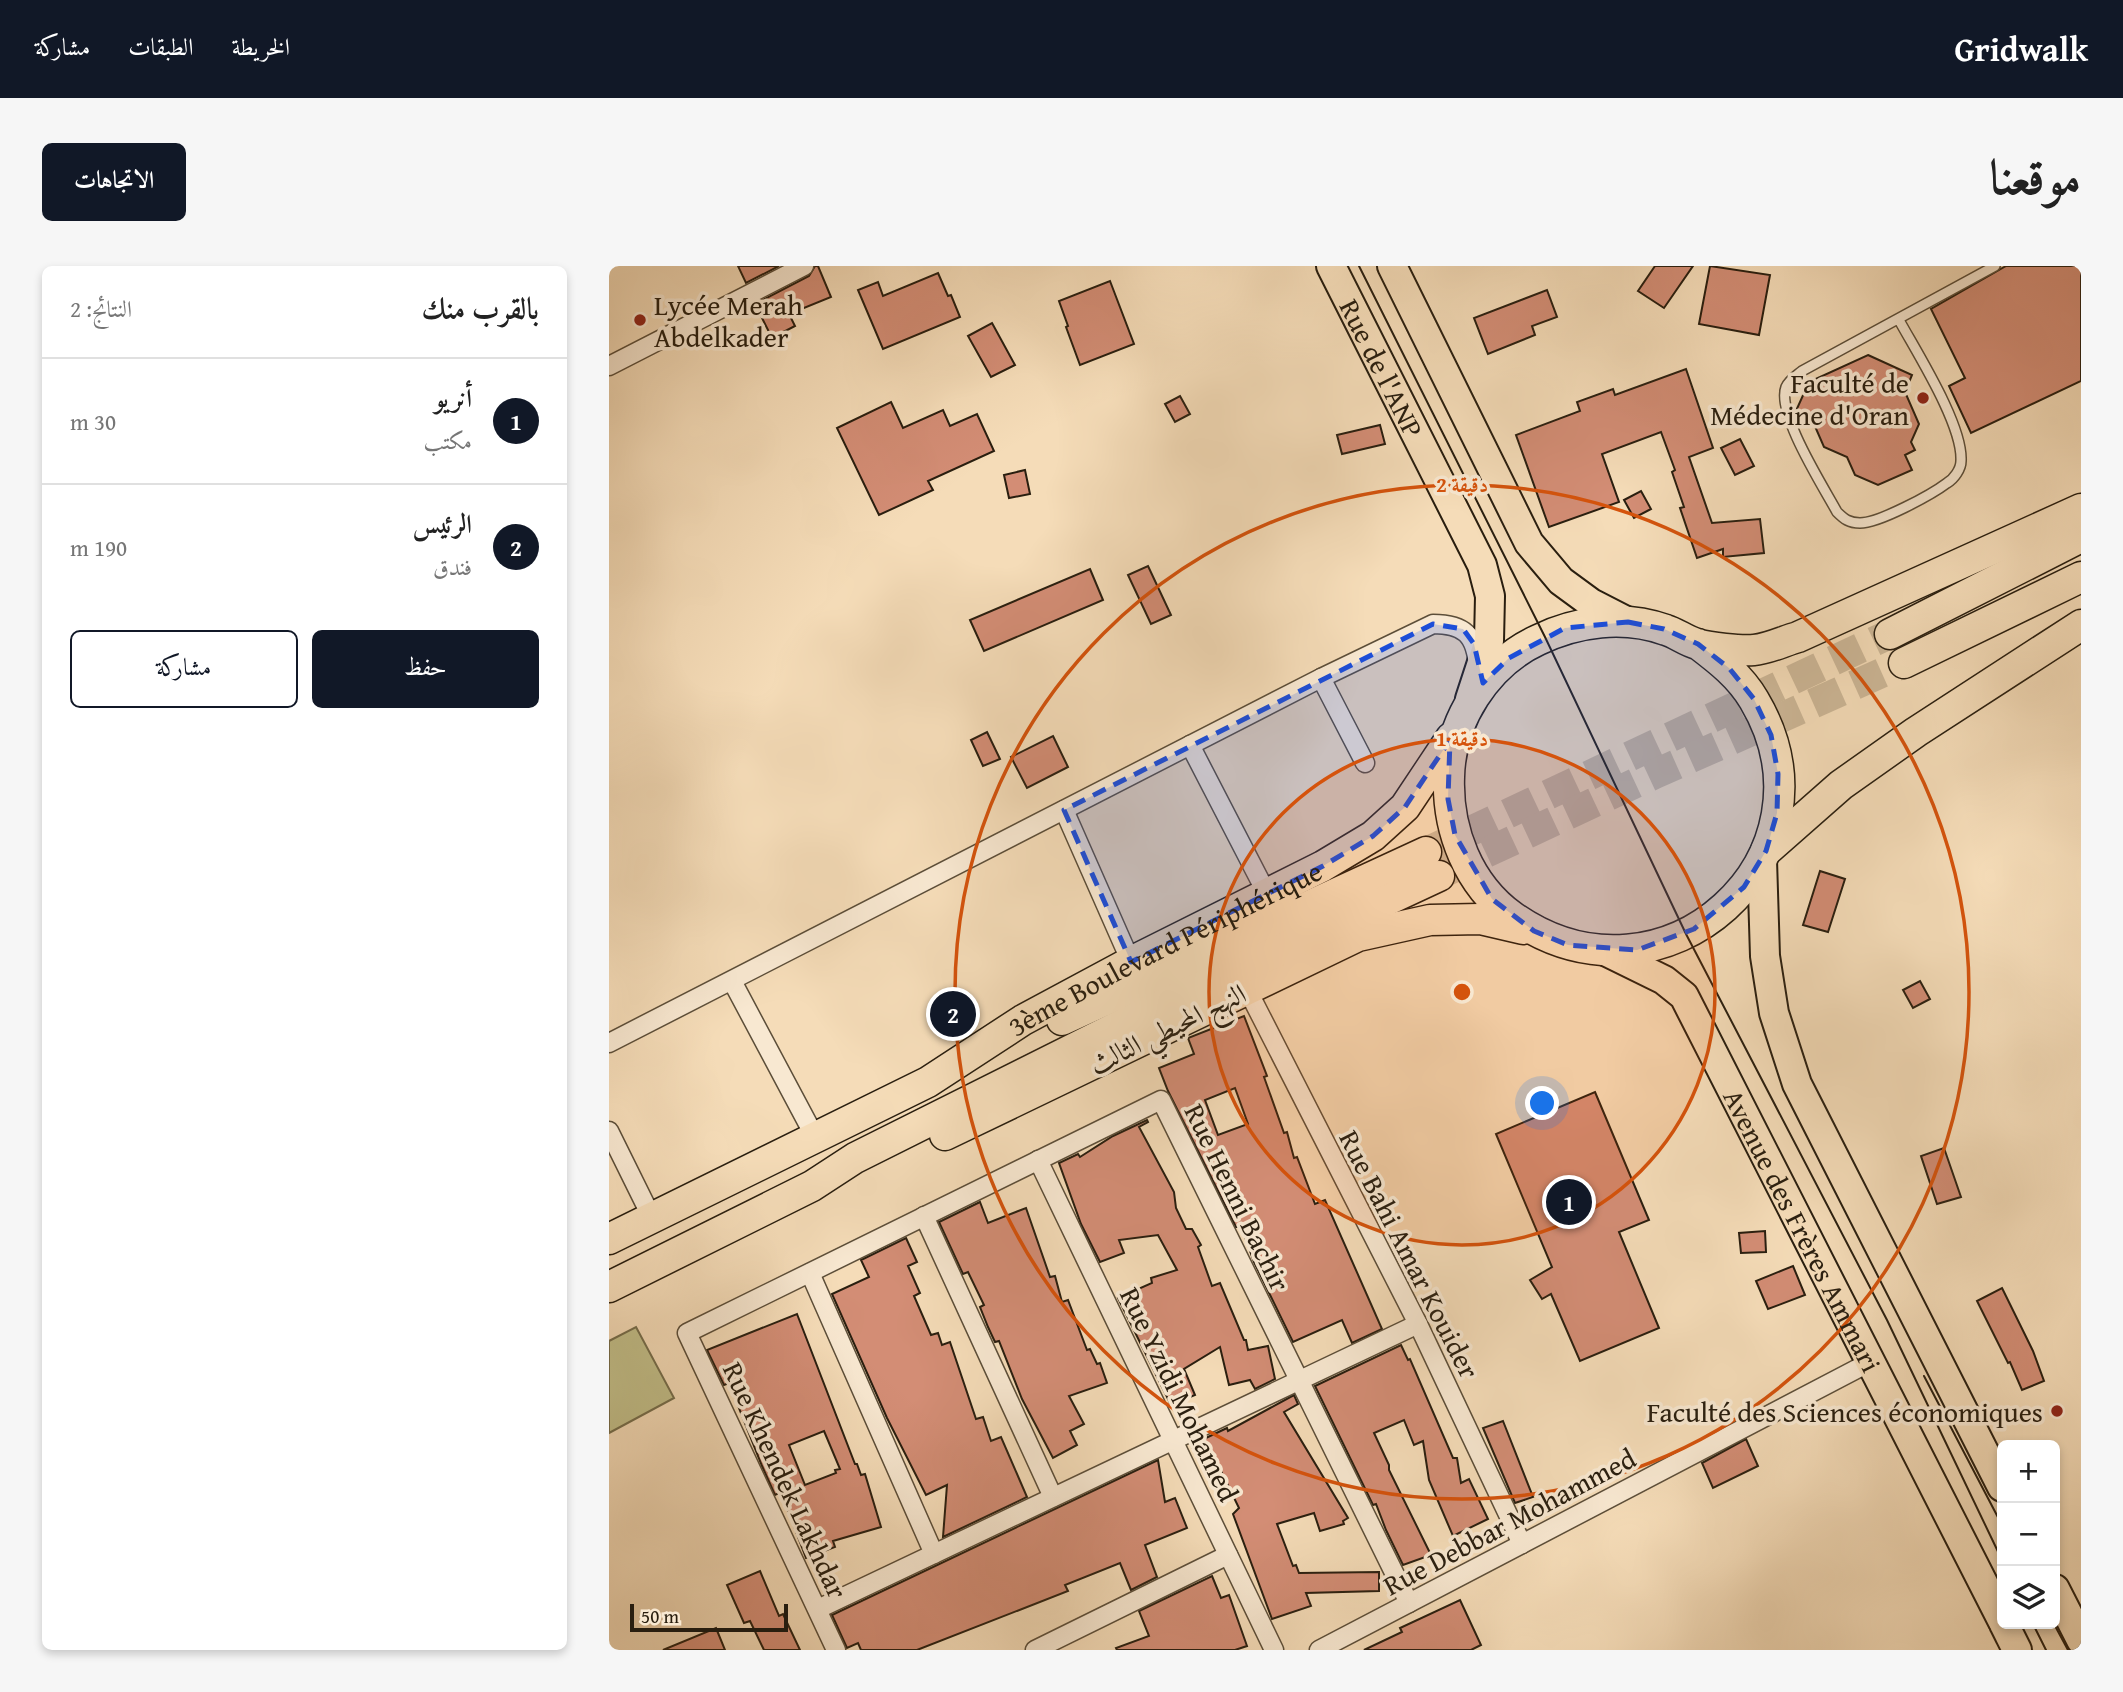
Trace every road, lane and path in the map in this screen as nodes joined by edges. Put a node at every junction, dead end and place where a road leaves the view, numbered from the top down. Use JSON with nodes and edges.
{"nodes":[{"id":1,"x":804,"y":266,"type":"edge"},
{"id":2,"x":1331,"y":266,"type":"edge"},
{"id":3,"x":1392,"y":266,"type":"edge"},
{"id":4,"x":1995,"y":266,"type":"edge"},
{"id":5,"x":1899,"y":320,"type":"junction"},
{"id":6,"x":609,"y":366,"type":"edge"},
{"id":7,"x":2081,"y":509,"type":"edge"},
{"id":8,"x":2081,"y":537,"type":"edge"},
{"id":9,"x":2081,"y":577,"type":"edge"},
{"id":10,"x":1628,"y":622,"type":"junction"},
{"id":11,"x":2081,"y":625,"type":"edge"},
{"id":12,"x":1890,"y":634,"type":"tunnel mouth"},
{"id":13,"x":1698,"y":644,"type":"junction"},
{"id":14,"x":1904,"y":663,"type":"tunnel mouth"},
{"id":15,"x":1479,"y":674,"type":"junction"},
{"id":16,"x":1321,"y":678,"type":"junction"},
{"id":17,"x":1463,"y":716,"type":"junction"},
{"id":18,"x":1190,"y":745,"type":"junction"},
{"id":19,"x":1365,"y":764,"type":"dead end"},
{"id":20,"x":1064,"y":810,"type":"junction"},
{"id":21,"x":1764,"y":856,"type":"junction"},
{"id":22,"x":1432,"y":864,"type":"joint"},
{"id":23,"x":1267,"y":894,"type":"junction"},
{"id":24,"x":1534,"y":931,"type":"junction"},
{"id":25,"x":1605,"y":951,"type":"junction"},
{"id":26,"x":1131,"y":962,"type":"junction"},
{"id":27,"x":731,"y":981,"type":"junction"},
{"id":28,"x":1247,"y":989,"type":"junction"},
{"id":29,"x":609,"y":1043,"type":"edge"},
{"id":30,"x":928,"y":1082,"type":"junction"},
{"id":31,"x":609,"y":1131,"type":"edge"},
{"id":32,"x":815,"y":1137,"type":"junction"},
{"id":33,"x":1038,"y":1160,"type":"junction"},
{"id":34,"x":812,"y":1186,"type":"junction"},
{"id":35,"x":924,"y":1216,"type":"junction"},
{"id":36,"x":652,"y":1218,"type":"junction"},
{"id":37,"x":609,"y":1239,"type":"edge"},
{"id":38,"x":810,"y":1272,"type":"junction"},
{"id":39,"x":609,"y":1287,"type":"edge"},
{"id":40,"x":1417,"y":1324,"type":"junction"},
{"id":41,"x":687,"y":1333,"type":"joint"},
{"id":42,"x":1872,"y":1361,"type":"junction"},
{"id":43,"x":1299,"y":1380,"type":"junction"},
{"id":44,"x":1173,"y":1440,"type":"junction"},
{"id":45,"x":1997,"y":1477,"type":"edge"},
{"id":46,"x":1053,"y":1497,"type":"junction"},
{"id":47,"x":1522,"y":1544,"type":"junction"},
{"id":48,"x":934,"y":1554,"type":"junction"},
{"id":49,"x":1228,"y":1555,"type":"junction"},
{"id":50,"x":2060,"y":1599,"type":"edge"},
{"id":51,"x":1409,"y":1603,"type":"junction"},
{"id":52,"x":818,"y":1609,"type":"junction"},
{"id":53,"x":1997,"y":1610,"type":"edge"},
{"id":54,"x":2006,"y":1629,"type":"edge"},
{"id":55,"x":2081,"y":1640,"type":"edge"},
{"id":56,"x":836,"y":1650,"type":"edge"},
{"id":57,"x":1035,"y":1650,"type":"edge"},
{"id":58,"x":1274,"y":1650,"type":"edge"},
{"id":59,"x":1319,"y":1650,"type":"edge"},
{"id":60,"x":2017,"y":1650,"type":"edge"}],
"edges":[{"from":1,"to":6,"type":"street"},
{"from":2,"to":15,"type":"main road","name":"Rue de l'ANP"},
{"from":3,"to":10,"type":"main road","name":"Rue de l'ANP"},
{"from":4,"to":5,"type":"lane"},
{"from":5,"to":5,"type":"lane"},
{"from":7,"to":13,"type":"highway"},
{"from":8,"to":12,"type":"highway"},
{"from":9,"to":14,"type":"highway"},
{"from":10,"to":13,"type":"highway","name":"3ème Boulevard Périphérique"},
{"from":10,"to":17,"type":"highway","name":"3ème Boulevard Périphérique"},
{"from":11,"to":21,"type":"highway"},
{"from":13,"to":21,"type":"highway"},
{"from":15,"to":16,"type":"street"},
{"from":15,"to":17,"type":"main road","name":"Rue de l'ANP"},
{"from":16,"to":18,"type":"street"},
{"from":16,"to":19,"type":"street"},
{"from":17,"to":23,"type":"highway","name":"3ème Boulevard Périphérique"},
{"from":17,"to":24,"type":"highway"},
{"from":18,"to":20,"type":"street"},
{"from":18,"to":23,"type":"street"},
{"from":20,"to":26,"type":"street"},
{"from":20,"to":27,"type":"street"},
{"from":21,"to":25,"type":"highway"},
{"from":21,"to":45,"type":"main road"},
{"from":22,"to":30,"type":"highway","name":"النهج المحيطي الثالث"},
{"from":22,"to":34,"type":"highway","name":"3ème Boulevard Périphérique"},
{"from":23,"to":26,"type":"highway","name":"3ème Boulevard Périphérique"},
{"from":24,"to":25,"type":"highway"},
{"from":24,"to":28,"type":"highway","name":"النهج المحيطي الثالث"},
{"from":25,"to":42,"type":"main road","name":"Avenue des Frères Ammari"},
{"from":26,"to":30,"type":"highway","name":"3ème Boulevard Périphérique"},
{"from":27,"to":29,"type":"street"},
{"from":27,"to":32,"type":"street"},
{"from":28,"to":34,"type":"highway","name":"النهج المحيطي الثالث"},
{"from":28,"to":40,"type":"street","name":"Rue Bahi Amar Kouider"},
{"from":30,"to":32,"type":"highway","name":"3ème Boulevard Périphérique"},
{"from":31,"to":36,"type":"street"},
{"from":32,"to":36,"type":"highway","name":"3ème Boulevard Périphérique"},
{"from":33,"to":35,"type":"street","name":"Rue Henni Bachir"},
{"from":33,"to":43,"type":"street","name":"Rue Henni Bachir"},
{"from":33,"to":44,"type":"street","name":"Rue Yzidi Mohamed"},
{"from":34,"to":39,"type":"highway","name":"3ème Boulevard Périphérique"},
{"from":35,"to":38,"type":"street","name":"Rue Henni Bachir"},
{"from":35,"to":46,"type":"street"},
{"from":36,"to":37,"type":"highway","name":"3ème Boulevard Périphérique"},
{"from":38,"to":41,"type":"street","name":"Rue Henni Bachir"},
{"from":38,"to":48,"type":"street"},
{"from":40,"to":43,"type":"street"},
{"from":40,"to":47,"type":"street","name":"Rue Bahi Amar Kouider"},
{"from":41,"to":52,"type":"street","name":"Rue Khendek Lakhdar"},
{"from":42,"to":47,"type":"street","name":"Rue Debbar Mohammed"},
{"from":42,"to":53,"type":"main road","name":"Avenue des Frères Ammari"},
{"from":43,"to":44,"type":"street"},
{"from":43,"to":51,"type":"street","name":"Rue Henni Bachir"},
{"from":44,"to":46,"type":"street"},
{"from":44,"to":49,"type":"street","name":"Rue Yzidi Mohamed"},
{"from":46,"to":48,"type":"street"},
{"from":47,"to":51,"type":"street","name":"Rue Debbar Mohammed"},
{"from":48,"to":52,"type":"street"},
{"from":49,"to":57,"type":"street"},
{"from":49,"to":58,"type":"street","name":"Rue Yzidi Mohamed"},
{"from":50,"to":55,"type":"main road"},
{"from":51,"to":59,"type":"street","name":"Rue Debbar Mohammed"},
{"from":52,"to":56,"type":"street","name":"Rue Khendek Lakhdar"},
{"from":54,"to":60,"type":"main road","name":"Avenue des Frères Ammari"}]}
